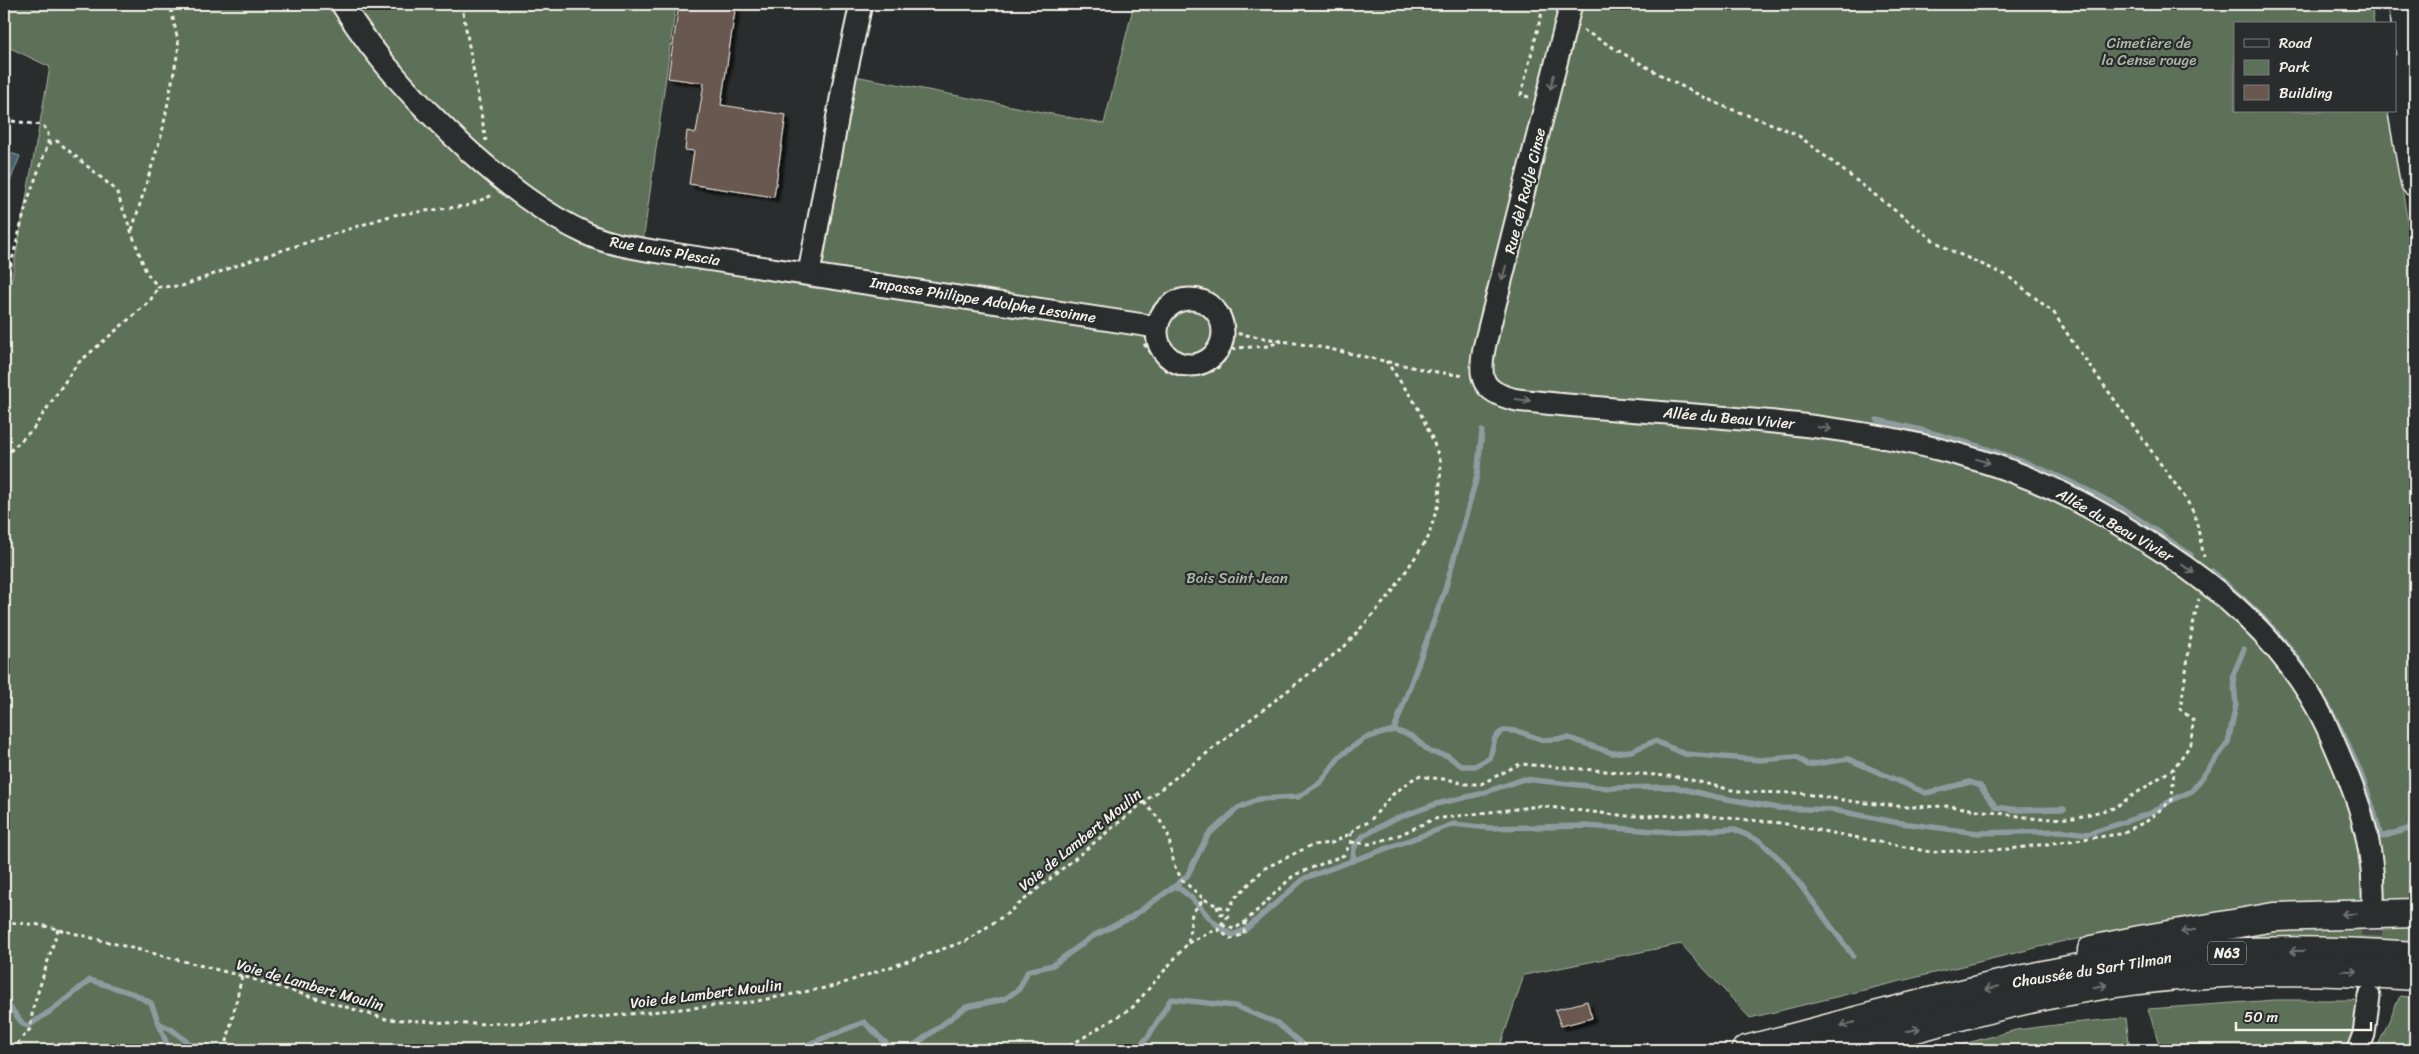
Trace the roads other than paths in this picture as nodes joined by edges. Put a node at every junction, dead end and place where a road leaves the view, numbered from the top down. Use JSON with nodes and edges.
{"nodes":[{"id":1,"x":342,"y":4,"type":"edge"},
{"id":2,"x":862,"y":4,"type":"edge"},
{"id":3,"x":1571,"y":4,"type":"edge"},
{"id":4,"x":2386,"y":4,"type":"edge"},
{"id":5,"x":2403,"y":4,"type":"edge"},
{"id":6,"x":2388,"y":22,"type":"edge"},
{"id":7,"x":2407,"y":65,"type":"edge"},
{"id":8,"x":2415,"y":91,"type":"edge"},
{"id":9,"x":2415,"y":182,"type":"edge"},
{"id":10,"x":809,"y":273,"type":"junction"},
{"id":11,"x":1157,"y":326,"type":"junction"},
{"id":12,"x":1482,"y":378,"type":"joint"},
{"id":13,"x":2373,"y":901,"type":"tunnel mouth"},
{"id":14,"x":2415,"y":913,"type":"edge"},
{"id":15,"x":2415,"y":956,"type":"edge"},
{"id":16,"x":2040,"y":976,"type":"junction"},
{"id":17,"x":2415,"y":976,"type":"edge"},
{"id":18,"x":2369,"y":996,"type":"dead end"},
{"id":19,"x":1746,"y":1050,"type":"edge"},
{"id":20,"x":1832,"y":1050,"type":"edge"},
{"id":21,"x":2358,"y":1050,"type":"edge"}],
"edges":[{"from":1,"to":10,"type":"street","name":"Rue Louis Plescia"},
{"from":2,"to":10,"type":"street"},
{"from":3,"to":12,"type":"street","name":"Rue dèl Rodje Cinse","one_way":true},
{"from":4,"to":6,"type":"main road"},
{"from":5,"to":7,"type":"main road"},
{"from":7,"to":8,"type":"main road"},
{"from":7,"to":9,"type":"main road"},
{"from":10,"to":11,"type":"street","name":"Impasse Philippe Adolphe Lesoinne"},
{"from":11,"to":11,"type":"street"},
{"from":12,"to":13,"type":"street","name":"Allée du Beau Vivier","one_way":true},
{"from":14,"to":16,"type":"main road","one_way":true},
{"from":15,"to":16,"type":"main road","name":"Chaussée du Sart Tilman","number":"N63","one_way":true},
{"from":16,"to":19,"type":"main road","name":"Chaussée du Sart Tilman","number":"N63","one_way":true},
{"from":20,"to":17,"type":"main road","name":"Chaussée du Sart Tilman","number":"N63","one_way":true},
{"from":18,"to":21,"type":"street"}]}
